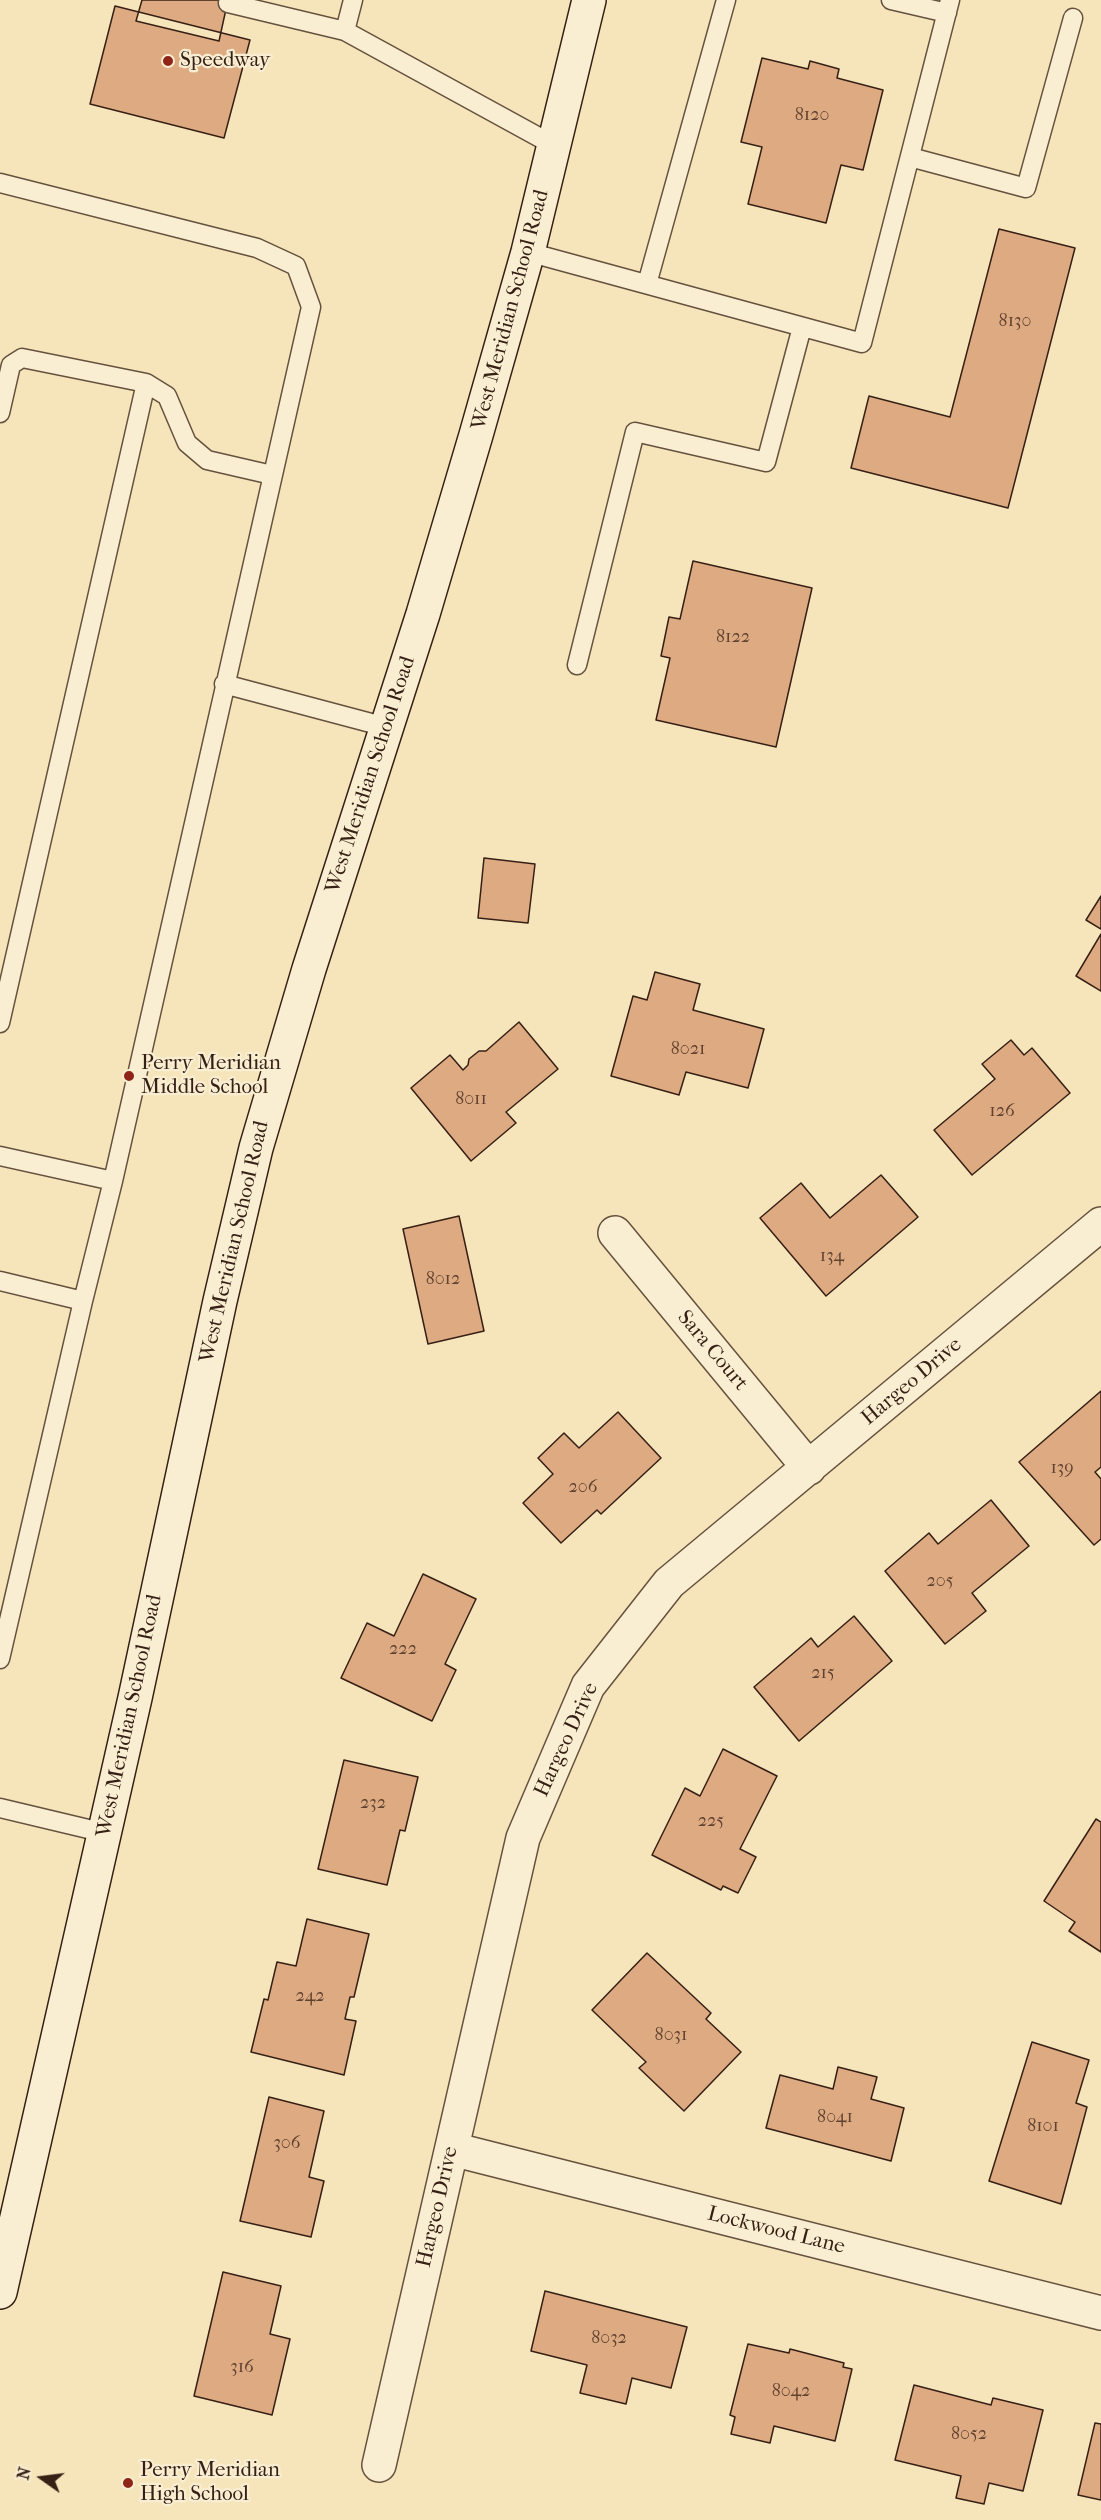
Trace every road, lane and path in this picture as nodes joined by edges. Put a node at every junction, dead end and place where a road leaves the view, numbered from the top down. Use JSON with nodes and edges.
{"nodes":[{"id":1,"x":353,"y":0,"type":"edge"},
{"id":2,"x":589,"y":0,"type":"edge"},
{"id":3,"x":726,"y":0,"type":"edge"},
{"id":4,"x":891,"y":0,"type":"edge"},
{"id":5,"x":228,"y":3,"type":"dead end"},
{"id":6,"x":247,"y":4,"type":"edge"},
{"id":7,"x":949,"y":7,"type":"edge"},
{"id":8,"x":1073,"y":18,"type":"dead end"},
{"id":9,"x":345,"y":31,"type":"junction"},
{"id":10,"x":555,"y":146,"type":"junction"},
{"id":11,"x":910,"y":157,"type":"junction"},
{"id":12,"x":0,"y":183,"type":"edge"},
{"id":13,"x":528,"y":252,"type":"junction"},
{"id":14,"x":647,"y":284,"type":"junction"},
{"id":15,"x":802,"y":327,"type":"junction"},
{"id":16,"x":146,"y":383,"type":"junction"},
{"id":17,"x":0,"y":413,"type":"edge"},
{"id":18,"x":272,"y":475,"type":"junction"},
{"id":19,"x":577,"y":664,"type":"dead end"},
{"id":20,"x":224,"y":684,"type":"junction"},
{"id":21,"x":386,"y":727,"type":"junction"},
{"id":22,"x":0,"y":1023,"type":"edge"},
{"id":23,"x":0,"y":1156,"type":"edge"},
{"id":24,"x":113,"y":1181,"type":"junction"},
{"id":25,"x":1101,"y":1224,"type":"edge"},
{"id":26,"x":615,"y":1233,"type":"dead end"},
{"id":27,"x":0,"y":1281,"type":"edge"},
{"id":28,"x":83,"y":1301,"type":"junction"},
{"id":29,"x":809,"y":1468,"type":"junction"},
{"id":30,"x":0,"y":1659,"type":"edge"},
{"id":31,"x":0,"y":1808,"type":"edge"},
{"id":32,"x":105,"y":1833,"type":"junction"},
{"id":33,"x":452,"y":2149,"type":"junction"},
{"id":34,"x":0,"y":2292,"type":"edge"},
{"id":35,"x":1101,"y":2313,"type":"edge"},
{"id":36,"x":379,"y":2465,"type":"dead end"}],
"edges":[{"from":1,"to":9,"type":"lane"},
{"from":2,"to":10,"type":"street","name":"West Meridian School Road"},
{"from":3,"to":14,"type":"lane"},
{"from":4,"to":7,"type":"lane"},
{"from":5,"to":6,"type":"lane"},
{"from":6,"to":9,"type":"lane"},
{"from":7,"to":11,"type":"lane"},
{"from":8,"to":11,"type":"lane"},
{"from":9,"to":10,"type":"lane"},
{"from":10,"to":13,"type":"street","name":"West Meridian School Road"},
{"from":11,"to":15,"type":"lane"},
{"from":12,"to":18,"type":"lane"},
{"from":13,"to":14,"type":"lane"},
{"from":13,"to":21,"type":"street","name":"West Meridian School Road"},
{"from":14,"to":15,"type":"lane"},
{"from":15,"to":19,"type":"lane"},
{"from":16,"to":17,"type":"lane"},
{"from":16,"to":18,"type":"lane"},
{"from":16,"to":22,"type":"lane"},
{"from":18,"to":20,"type":"lane"},
{"from":20,"to":21,"type":"lane"},
{"from":20,"to":24,"type":"lane"},
{"from":21,"to":32,"type":"street","name":"West Meridian School Road"},
{"from":23,"to":24,"type":"lane"},
{"from":24,"to":28,"type":"lane"},
{"from":25,"to":29,"type":"street","name":"Hargeo Drive"},
{"from":26,"to":29,"type":"street","name":"Sara Court"},
{"from":27,"to":28,"type":"lane"},
{"from":28,"to":30,"type":"lane"},
{"from":29,"to":33,"type":"street","name":"Hargeo Drive"},
{"from":31,"to":32,"type":"lane"},
{"from":32,"to":34,"type":"street","name":"West Meridian School Road"},
{"from":33,"to":35,"type":"street","name":"Lockwood Lane"},
{"from":33,"to":36,"type":"street","name":"Hargeo Drive"}]}
